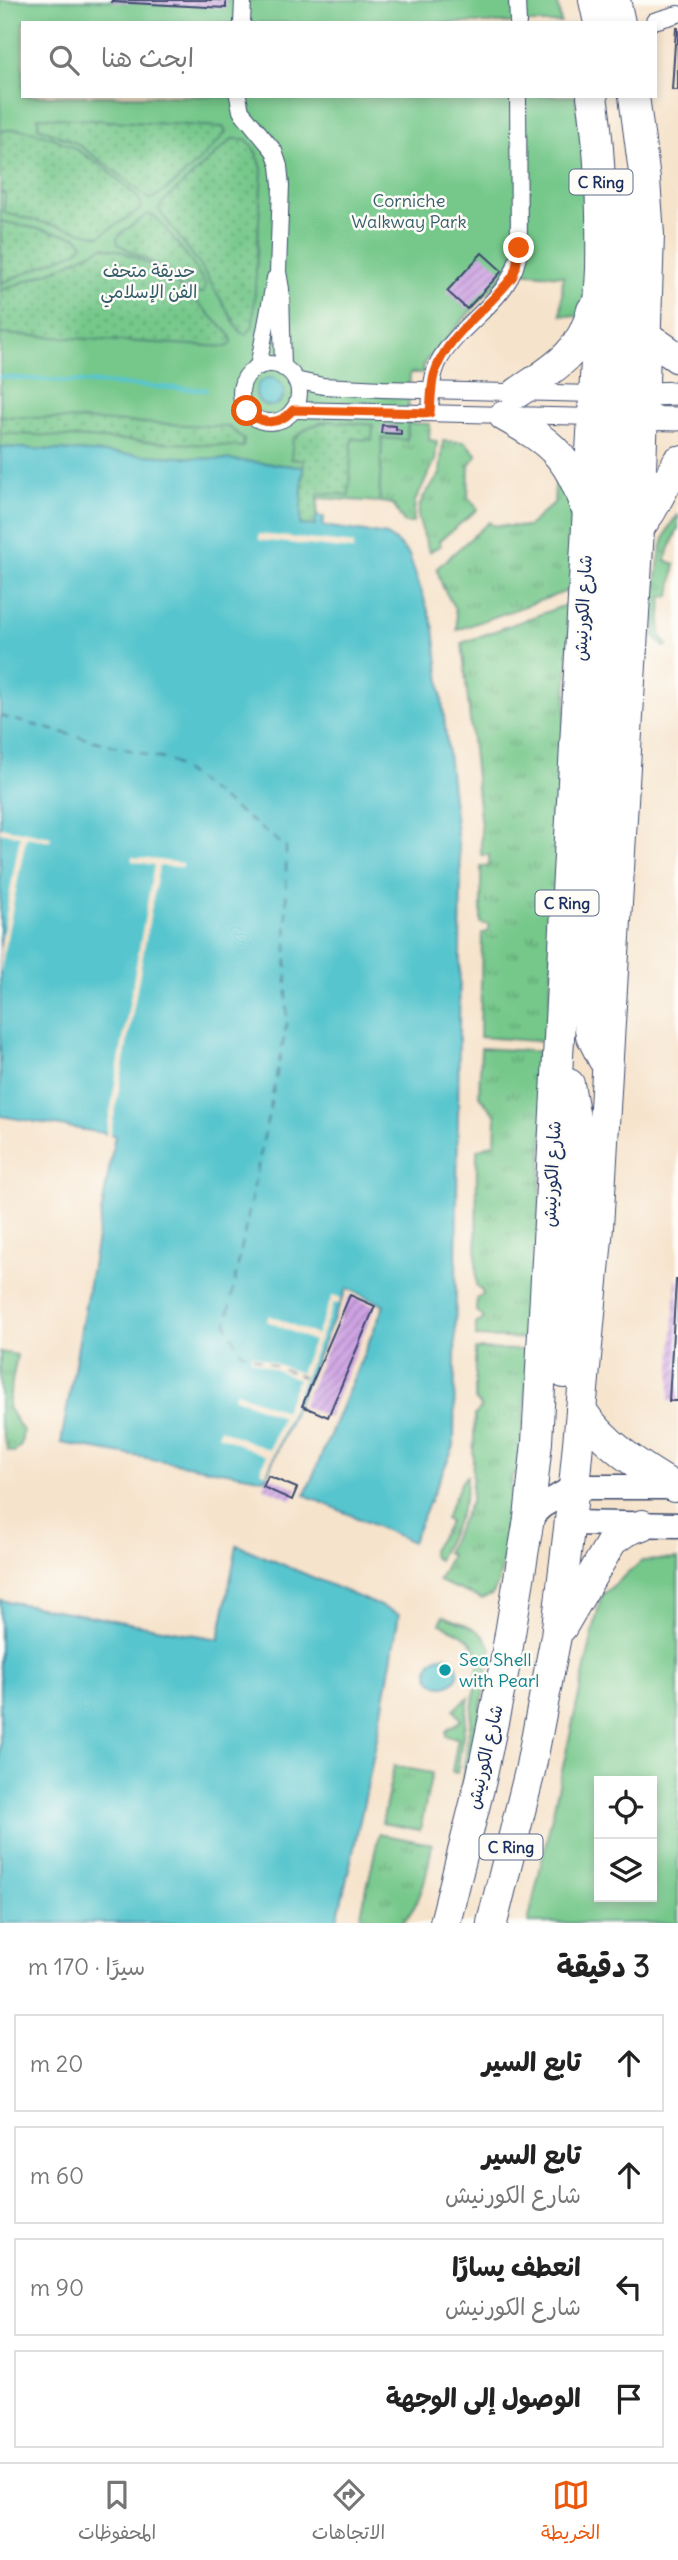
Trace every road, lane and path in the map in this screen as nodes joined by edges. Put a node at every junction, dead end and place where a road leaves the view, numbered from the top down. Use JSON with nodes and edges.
{"nodes":[{"id":1,"x":243,"y":0,"type":"edge"},
{"id":2,"x":517,"y":0,"type":"edge"},
{"id":3,"x":575,"y":0,"type":"edge"},
{"id":4,"x":594,"y":0,"type":"edge"},
{"id":5,"x":615,"y":0,"type":"edge"},
{"id":6,"x":678,"y":14,"type":"edge"},
{"id":7,"x":242,"y":21,"type":"edge"},
{"id":8,"x":518,"y":21,"type":"edge"},
{"id":9,"x":579,"y":21,"type":"edge"},
{"id":10,"x":599,"y":21,"type":"edge"},
{"id":11,"x":620,"y":21,"type":"edge"},
{"id":12,"x":654,"y":21,"type":"dead end"},
{"id":13,"x":238,"y":98,"type":"edge"},
{"id":14,"x":518,"y":98,"type":"edge"},
{"id":15,"x":592,"y":98,"type":"edge"},
{"id":16,"x":612,"y":98,"type":"edge"},
{"id":17,"x":634,"y":98,"type":"edge"},
{"id":18,"x":601,"y":269,"type":"junction"},
{"id":19,"x":278,"y":272,"type":"junction"},
{"id":20,"x":645,"y":335,"type":"junction"},
{"id":21,"x":678,"y":358,"type":"edge"},
{"id":22,"x":258,"y":367,"type":"junction"},
{"id":23,"x":283,"y":368,"type":"junction"},
{"id":24,"x":295,"y":380,"type":"junction"},
{"id":25,"x":431,"y":390,"type":"junction"},
{"id":26,"x":678,"y":394,"type":"edge"},
{"id":27,"x":511,"y":404,"type":"junction"},
{"id":28,"x":618,"y":406,"type":"junction"},
{"id":29,"x":293,"y":410,"type":"junction"},
{"id":30,"x":430,"y":413,"type":"junction"},
{"id":31,"x":678,"y":419,"type":"edge"},
{"id":32,"x":678,"y":461,"type":"edge"},
{"id":33,"x":587,"y":514,"type":"junction"},
{"id":34,"x":639,"y":528,"type":"junction"},
{"id":35,"x":560,"y":1047,"type":"junction"},
{"id":36,"x":607,"y":1065,"type":"junction"},
{"id":37,"x":581,"y":1410,"type":"junction"},
{"id":38,"x":676,"y":1487,"type":"edge"},
{"id":39,"x":567,"y":1502,"type":"junction"},
{"id":40,"x":530,"y":1518,"type":"junction"},
{"id":41,"x":642,"y":1525,"type":"junction"},
{"id":42,"x":678,"y":1525,"type":"edge"},
{"id":43,"x":556,"y":1636,"type":"junction"},
{"id":44,"x":455,"y":1883,"type":"junction"},
{"id":45,"x":445,"y":1923,"type":"edge"},
{"id":46,"x":456,"y":1923,"type":"edge"},
{"id":47,"x":492,"y":1923,"type":"edge"}],
"edges":[{"from":1,"to":7,"type":"street"},
{"from":2,"to":8,"type":"street"},
{"from":3,"to":9,"type":"highway"},
{"from":4,"to":10,"type":"highway"},
{"from":5,"to":11,"type":"highway"},
{"from":6,"to":12,"type":"street"},
{"from":13,"to":19,"type":"street"},
{"from":14,"to":25,"type":"street"},
{"from":15,"to":18,"type":"highway","name":"شارع الكورنيش","number":"C Ring"},
{"from":16,"to":28,"type":"highway"},
{"from":17,"to":20,"type":"highway","name":"شارع الكورنيش","number":"C Ring"},
{"from":18,"to":27,"type":"highway"},
{"from":18,"to":28,"type":"highway","name":"شارع الكورنيش","number":"C Ring"},
{"from":19,"to":22,"type":"street"},
{"from":19,"to":23,"type":"street"},
{"from":20,"to":21,"type":"highway"},
{"from":20,"to":28,"type":"highway","name":"شارع الكورنيش","number":"C Ring"},
{"from":22,"to":23,"type":"street"},
{"from":22,"to":29,"type":"street"},
{"from":23,"to":24,"type":"street"},
{"from":24,"to":25,"type":"street"},
{"from":24,"to":29,"type":"street"},
{"from":25,"to":27,"type":"street"},
{"from":25,"to":30,"type":"street"},
{"from":26,"to":28,"type":"street"},
{"from":27,"to":28,"type":"street"},
{"from":27,"to":28,"type":"street"},
{"from":27,"to":30,"type":"street"},
{"from":27,"to":33,"type":"highway"},
{"from":28,"to":31,"type":"street"},
{"from":28,"to":33,"type":"highway","name":"شارع الكورنيش","number":"C Ring"},
{"from":28,"to":34,"type":"highway","name":"شارع الكورنيش","number":"C Ring"},
{"from":28,"to":36,"type":"highway"},
{"from":29,"to":30,"type":"street"},
{"from":32,"to":34,"type":"highway"},
{"from":33,"to":35,"type":"highway","name":"شارع الكورنيش","number":"C Ring"},
{"from":34,"to":36,"type":"highway","name":"شارع الكورنيش","number":"C Ring"},
{"from":35,"to":39,"type":"highway"},
{"from":35,"to":40,"type":"highway","name":"شارع الكورنيش","number":"C Ring"},
{"from":36,"to":37,"type":"highway","name":"شارع الكورنيش","number":"C Ring"},
{"from":37,"to":38,"type":"highway"},
{"from":37,"to":39,"type":"highway","name":"شارع الكورنيش","number":"C Ring"},
{"from":38,"to":39,"type":"main road"},
{"from":39,"to":40,"type":"main road"},
{"from":39,"to":41,"type":"main road"},
{"from":39,"to":43,"type":"highway","name":"شارع الكورنيش","number":"C Ring"},
{"from":40,"to":44,"type":"highway","name":"شارع الكورنيش","number":"C Ring"},
{"from":41,"to":42,"type":"main road"},
{"from":41,"to":43,"type":"highway"},
{"from":43,"to":47,"type":"highway","name":"شارع الكورنيش","number":"C Ring"},
{"from":44,"to":45,"type":"highway","name":"شارع الكورنيش","number":"C Ring"},
{"from":44,"to":46,"type":"highway"}]}
